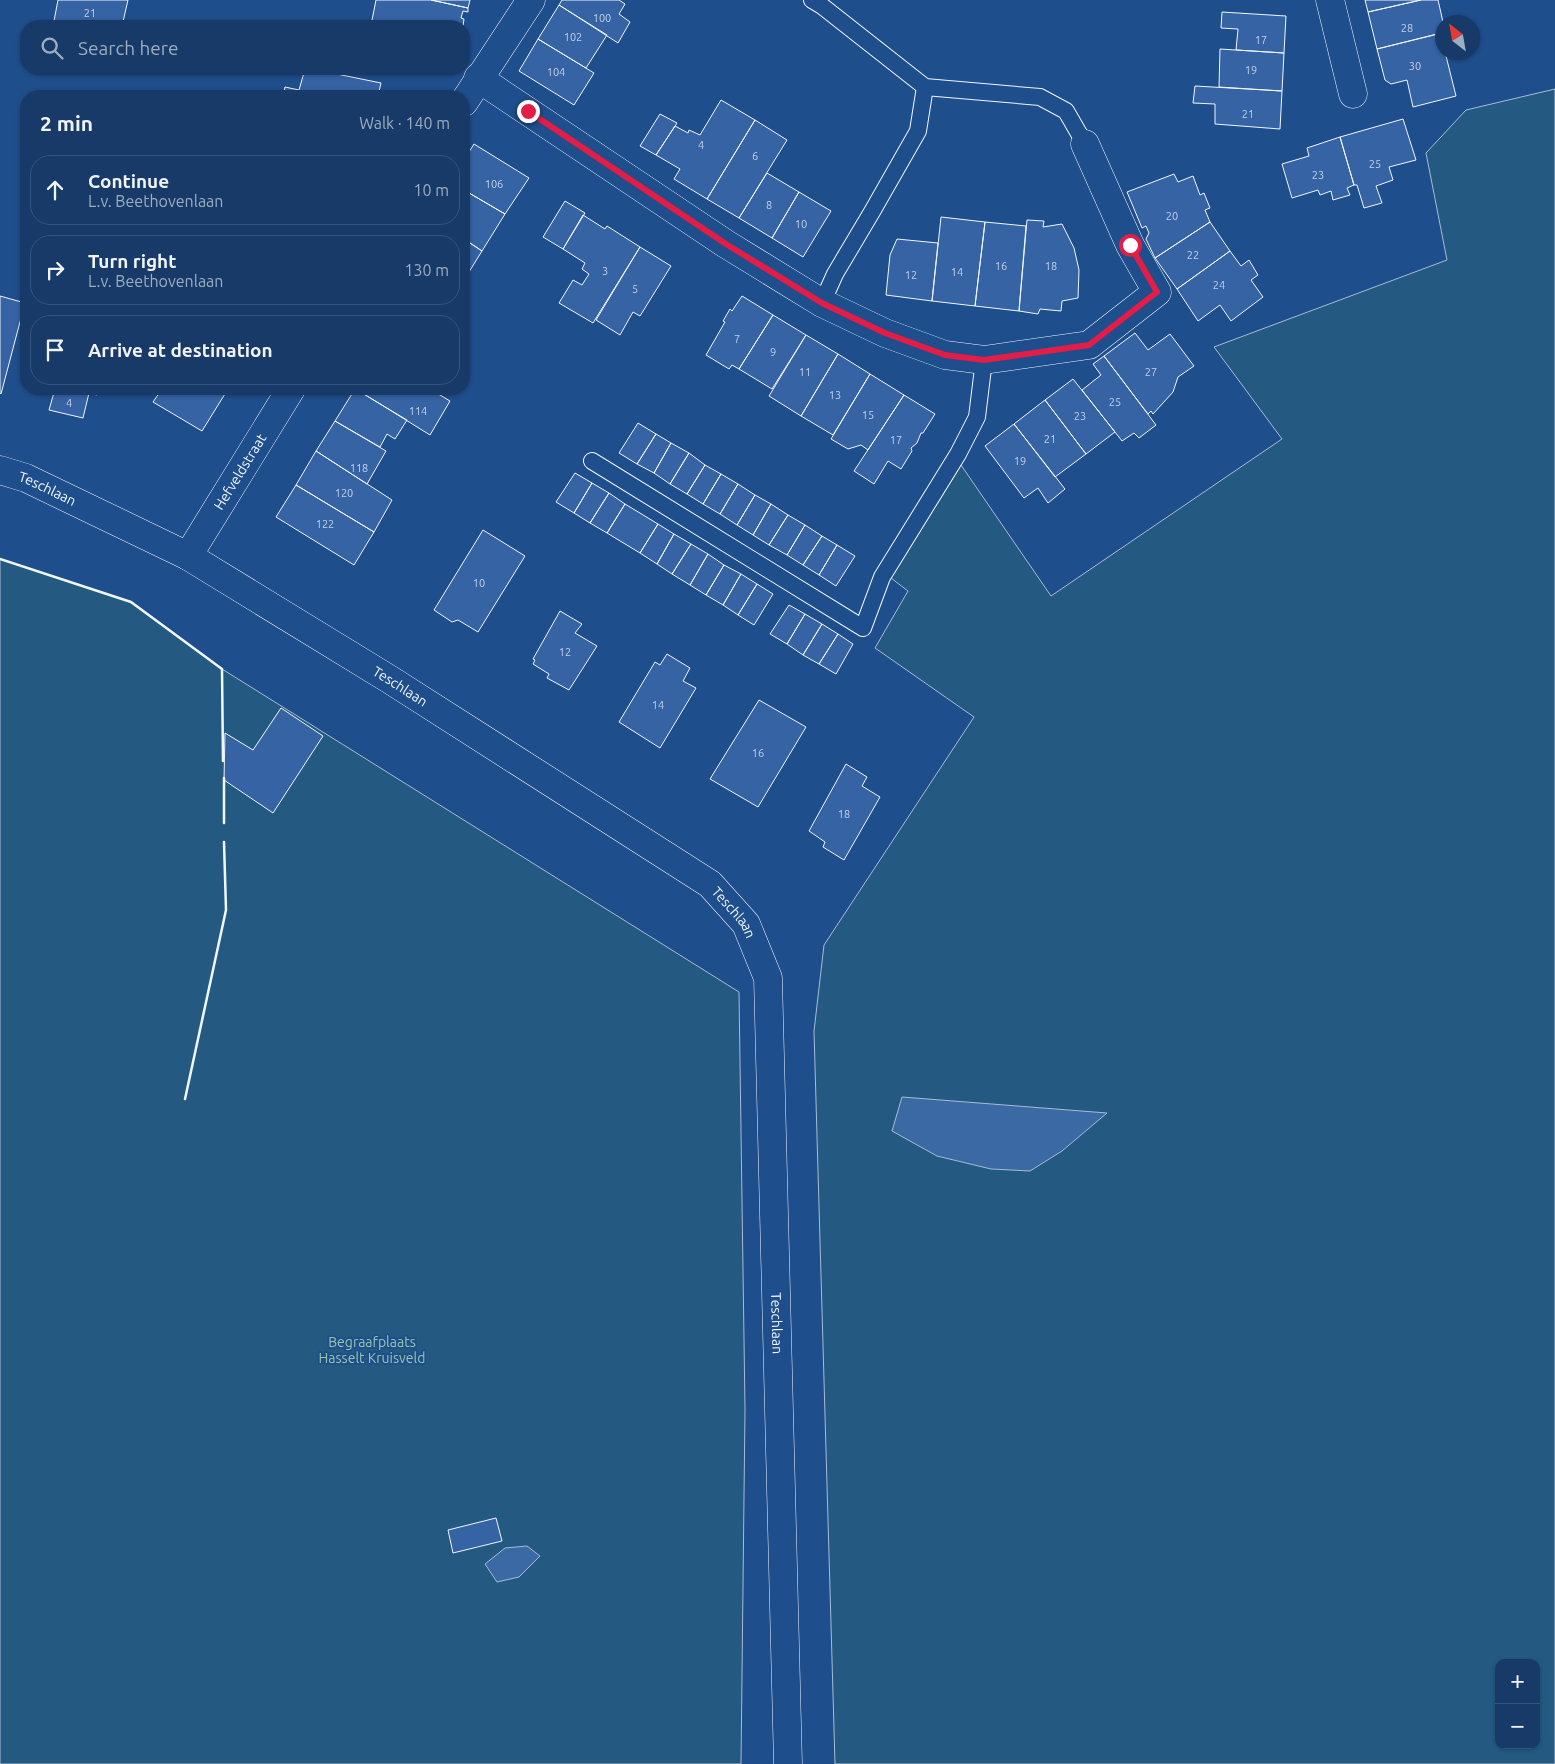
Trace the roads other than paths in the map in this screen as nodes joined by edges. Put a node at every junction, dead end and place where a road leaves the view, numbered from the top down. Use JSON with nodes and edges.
{"nodes":[{"id":1,"x":531,"y":0,"type":"edge"},
{"id":2,"x":812,"y":0,"type":"edge"},
{"id":3,"x":1330,"y":0,"type":"edge"},
{"id":4,"x":478,"y":78,"type":"junction"},
{"id":5,"x":926,"y":87,"type":"junction"},
{"id":6,"x":470,"y":92,"type":"edge"},
{"id":7,"x":1353,"y":94,"type":"dead end"},
{"id":8,"x":1085,"y":144,"type":"joint"},
{"id":9,"x":822,"y":303,"type":"junction"},
{"id":10,"x":984,"y":360,"type":"junction"},
{"id":11,"x":287,"y":395,"type":"edge"},
{"id":12,"x":592,"y":461,"type":"dead end"},
{"id":13,"x":0,"y":470,"type":"edge"},
{"id":14,"x":188,"y":556,"type":"junction"},
{"id":15,"x":788,"y":1764,"type":"edge"}],
"edges":[{"from":1,"to":4,"type":"street"},
{"from":2,"to":5,"type":"lane"},
{"from":3,"to":7,"type":"street"},
{"from":4,"to":6,"type":"street"},
{"from":4,"to":9,"type":"street"},
{"from":5,"to":8,"type":"lane"},
{"from":5,"to":9,"type":"lane"},
{"from":8,"to":10,"type":"street"},
{"from":9,"to":10,"type":"street"},
{"from":10,"to":12,"type":"lane"},
{"from":11,"to":14,"type":"street","name":"Hefveldstraat"},
{"from":13,"to":14,"type":"street","name":"Teschlaan"},
{"from":14,"to":15,"type":"street","name":"Teschlaan"}]}
